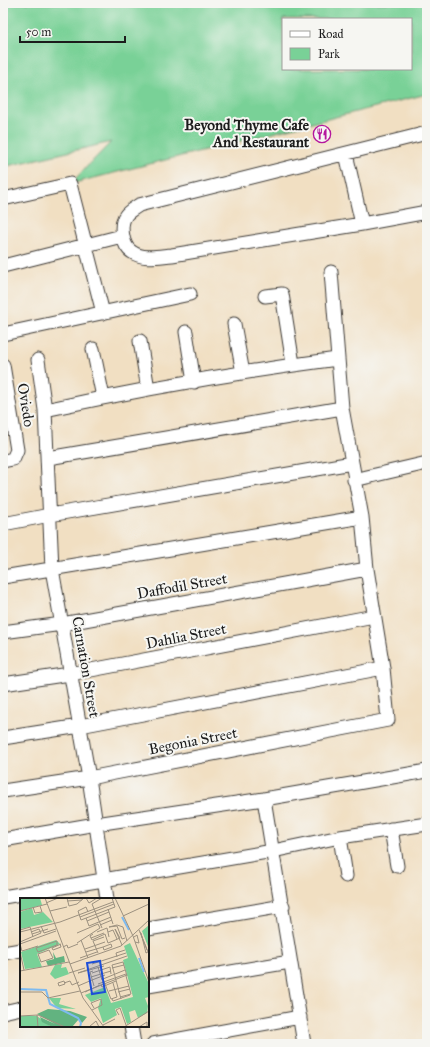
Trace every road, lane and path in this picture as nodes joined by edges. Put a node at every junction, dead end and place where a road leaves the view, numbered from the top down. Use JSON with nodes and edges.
{"nodes":[{"id":1,"x":427,"y":133,"type":"edge"},
{"id":2,"x":346,"y":154,"type":"junction"},
{"id":3,"x":3,"y":199,"type":"edge"},
{"id":4,"x":427,"y":212,"type":"edge"},
{"id":5,"x":362,"y":224,"type":"junction"},
{"id":6,"x":122,"y":236,"type":"junction"},
{"id":7,"x":85,"y":246,"type":"junction"},
{"id":8,"x":3,"y":266,"type":"edge"},
{"id":9,"x":331,"y":272,"type":"dead end"},
{"id":10,"x":190,"y":294,"type":"dead end"},
{"id":11,"x":265,"y":296,"type":"dead end"},
{"id":12,"x":103,"y":313,"type":"junction"},
{"id":13,"x":234,"y":324,"type":"dead end"},
{"id":14,"x":186,"y":332,"type":"dead end"},
{"id":15,"x":3,"y":334,"type":"edge"},
{"id":16,"x":140,"y":341,"type":"dead end"},
{"id":17,"x":93,"y":349,"type":"dead end"},
{"id":18,"x":337,"y":358,"type":"junction"},
{"id":19,"x":38,"y":360,"type":"dead end"},
{"id":20,"x":293,"y":364,"type":"junction"},
{"id":21,"x":3,"y":365,"type":"edge"},
{"id":22,"x":243,"y":373,"type":"junction"},
{"id":23,"x":194,"y":382,"type":"junction"},
{"id":24,"x":148,"y":389,"type":"junction"},
{"id":25,"x":103,"y":397,"type":"junction"},
{"id":26,"x":6,"y":398,"type":"edge"},
{"id":27,"x":342,"y":408,"type":"junction"},
{"id":28,"x":45,"y":410,"type":"junction"},
{"id":29,"x":48,"y":458,"type":"junction"},
{"id":30,"x":3,"y":461,"type":"edge"},
{"id":31,"x":352,"y":463,"type":"junction"},
{"id":32,"x":427,"y":463,"type":"edge"},
{"id":33,"x":354,"y":480,"type":"junction"},
{"id":34,"x":50,"y":515,"type":"junction"},
{"id":35,"x":362,"y":517,"type":"junction"},
{"id":36,"x":3,"y":524,"type":"edge"},
{"id":37,"x":52,"y":569,"type":"junction"},
{"id":38,"x":367,"y":569,"type":"junction"},
{"id":39,"x":3,"y":577,"type":"edge"},
{"id":40,"x":374,"y":616,"type":"junction"},
{"id":41,"x":62,"y":624,"type":"junction"},
{"id":42,"x":3,"y":632,"type":"edge"},
{"id":43,"x":382,"y":668,"type":"junction"},
{"id":44,"x":70,"y":674,"type":"junction"},
{"id":45,"x":3,"y":684,"type":"edge"},
{"id":46,"x":80,"y":726,"type":"junction"},
{"id":47,"x":3,"y":738,"type":"edge"},
{"id":48,"x":427,"y":771,"type":"edge"},
{"id":49,"x":89,"y":778,"type":"junction"},
{"id":50,"x":3,"y":791,"type":"edge"},
{"id":51,"x":264,"y":798,"type":"junction"},
{"id":52,"x":96,"y":824,"type":"junction"},
{"id":53,"x":427,"y":824,"type":"edge"},
{"id":54,"x":392,"y":829,"type":"junction"},
{"id":55,"x":340,"y":837,"type":"junction"},
{"id":56,"x":3,"y":840,"type":"edge"},
{"id":57,"x":273,"y":851,"type":"junction"},
{"id":58,"x":397,"y":866,"type":"dead end"},
{"id":59,"x":346,"y":876,"type":"dead end"},
{"id":60,"x":104,"y":879,"type":"junction"},
{"id":61,"x":3,"y":896,"type":"edge"},
{"id":62,"x":107,"y":898,"type":"edge"},
{"id":63,"x":283,"y":906,"type":"junction"},
{"id":64,"x":149,"y":929,"type":"edge"},
{"id":65,"x":20,"y":950,"type":"edge"},
{"id":66,"x":3,"y":953,"type":"edge"},
{"id":67,"x":290,"y":962,"type":"junction"},
{"id":68,"x":149,"y":986,"type":"edge"},
{"id":69,"x":20,"y":1008,"type":"edge"},
{"id":70,"x":3,"y":1012,"type":"edge"},
{"id":71,"x":300,"y":1017,"type":"junction"},
{"id":72,"x":131,"y":1027,"type":"edge"},
{"id":73,"x":134,"y":1044,"type":"edge"},
{"id":74,"x":153,"y":1044,"type":"edge"},
{"id":75,"x":304,"y":1044,"type":"edge"}],
"edges":[{"from":1,"to":2,"type":"street"},
{"from":2,"to":5,"type":"street"},
{"from":2,"to":6,"type":"street"},
{"from":3,"to":7,"type":"street"},
{"from":4,"to":5,"type":"street"},
{"from":5,"to":6,"type":"street"},
{"from":6,"to":7,"type":"street"},
{"from":7,"to":8,"type":"street"},
{"from":7,"to":12,"type":"street"},
{"from":9,"to":18,"type":"street"},
{"from":10,"to":12,"type":"street"},
{"from":11,"to":20,"type":"street"},
{"from":12,"to":15,"type":"street"},
{"from":13,"to":22,"type":"street"},
{"from":14,"to":23,"type":"street"},
{"from":16,"to":24,"type":"street"},
{"from":17,"to":25,"type":"street"},
{"from":18,"to":20,"type":"street"},
{"from":18,"to":27,"type":"street"},
{"from":19,"to":28,"type":"street","name":"Carnation Street"},
{"from":20,"to":22,"type":"street"},
{"from":21,"to":26,"type":"street","name":"Oviedo"},
{"from":22,"to":23,"type":"street"},
{"from":23,"to":24,"type":"street"},
{"from":24,"to":25,"type":"street"},
{"from":25,"to":28,"type":"street"},
{"from":26,"to":30,"type":"street","name":"Oviedo"},
{"from":27,"to":29,"type":"street"},
{"from":27,"to":31,"type":"street"},
{"from":28,"to":29,"type":"street","name":"Carnation Street"},
{"from":29,"to":34,"type":"street","name":"Carnation Street"},
{"from":31,"to":33,"type":"street"},
{"from":31,"to":34,"type":"street"},
{"from":32,"to":33,"type":"street"},
{"from":33,"to":35,"type":"street"},
{"from":34,"to":36,"type":"street"},
{"from":34,"to":37,"type":"street","name":"Carnation Street"},
{"from":35,"to":37,"type":"street"},
{"from":35,"to":38,"type":"street"},
{"from":37,"to":39,"type":"street"},
{"from":37,"to":41,"type":"street","name":"Carnation Street"},
{"from":38,"to":40,"type":"street"},
{"from":38,"to":41,"type":"street","name":"Daffodil Street"},
{"from":40,"to":43,"type":"street"},
{"from":40,"to":44,"type":"street","name":"Dahlia Street"},
{"from":41,"to":42,"type":"street","name":"Daffodil Street"},
{"from":41,"to":44,"type":"street","name":"Carnation Street"},
{"from":43,"to":46,"type":"street"},
{"from":43,"to":49,"type":"street","name":"Begonia Street"},
{"from":44,"to":45,"type":"street","name":"Dahlia Street"},
{"from":44,"to":46,"type":"street","name":"Carnation Street"},
{"from":46,"to":47,"type":"street"},
{"from":46,"to":49,"type":"street","name":"Carnation Street"},
{"from":48,"to":51,"type":"street"},
{"from":49,"to":50,"type":"street","name":"Begonia Street"},
{"from":49,"to":52,"type":"street","name":"Carnation Street"},
{"from":51,"to":52,"type":"street"},
{"from":51,"to":57,"type":"street"},
{"from":52,"to":56,"type":"street"},
{"from":52,"to":60,"type":"street","name":"Carnation Street"},
{"from":53,"to":54,"type":"street"},
{"from":54,"to":55,"type":"street"},
{"from":54,"to":58,"type":"street"},
{"from":55,"to":57,"type":"street"},
{"from":55,"to":59,"type":"street"},
{"from":57,"to":60,"type":"street"},
{"from":57,"to":63,"type":"street"},
{"from":60,"to":61,"type":"street"},
{"from":60,"to":62,"type":"street","name":"Carnation Street"},
{"from":63,"to":64,"type":"street"},
{"from":63,"to":67,"type":"street"},
{"from":65,"to":66,"type":"street"},
{"from":67,"to":68,"type":"street"},
{"from":67,"to":71,"type":"street"},
{"from":69,"to":70,"type":"street"},
{"from":71,"to":74,"type":"street"},
{"from":71,"to":75,"type":"street"},
{"from":72,"to":73,"type":"street"}]}
